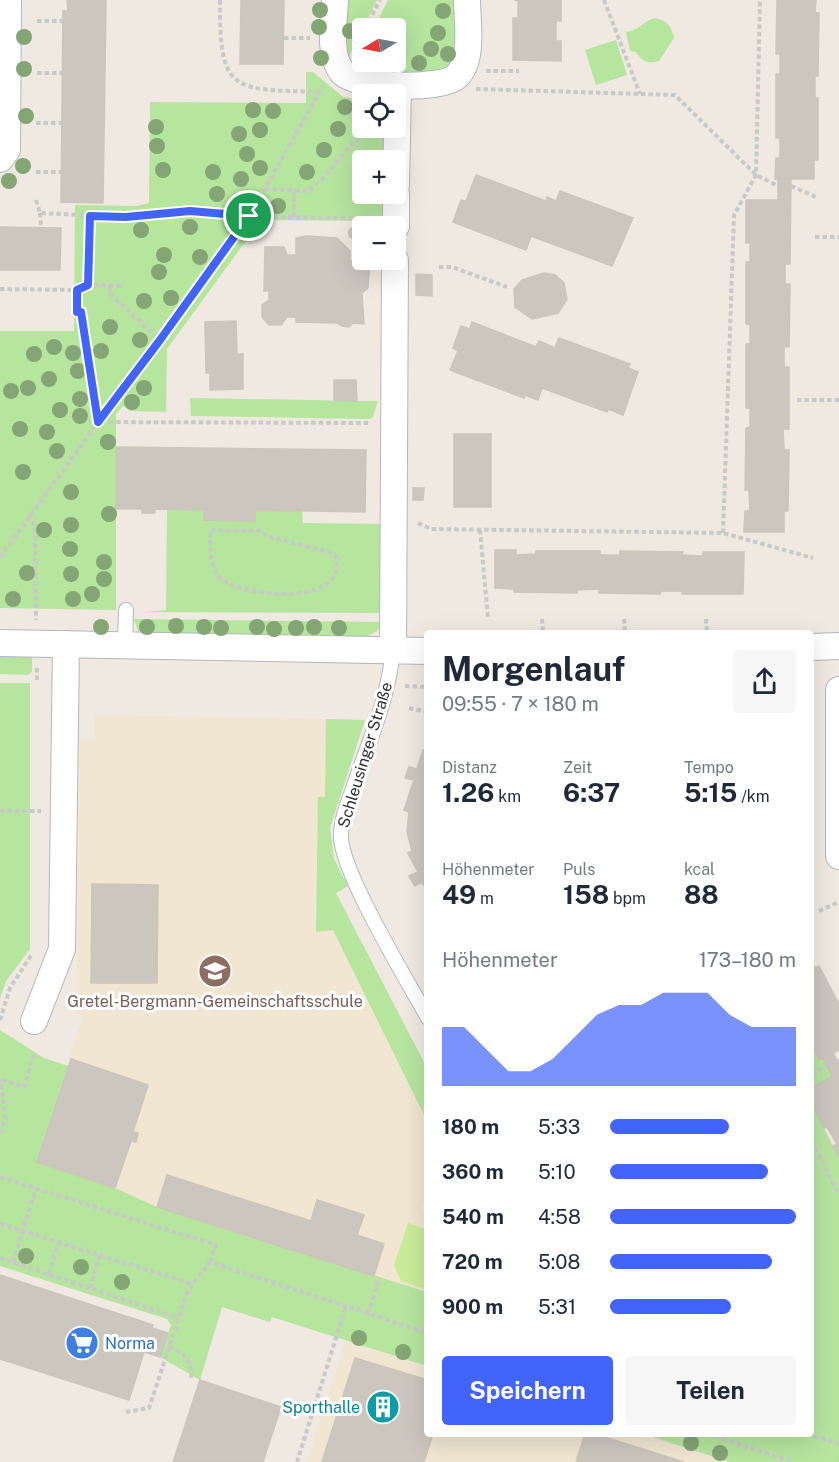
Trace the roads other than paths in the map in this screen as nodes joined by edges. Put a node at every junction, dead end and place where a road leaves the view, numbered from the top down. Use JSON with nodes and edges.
{"nodes":[{"id":1,"x":8,"y":0,"type":"edge"},
{"id":2,"x":335,"y":0,"type":"edge"},
{"id":3,"x":467,"y":0,"type":"edge"},
{"id":4,"x":398,"y":84,"type":"joint"},
{"id":5,"x":0,"y":159,"type":"edge"},
{"id":6,"x":395,"y":270,"type":"edge"},
{"id":7,"x":126,"y":610,"type":"dead end"},
{"id":8,"x":0,"y":642,"type":"edge"},
{"id":9,"x":66,"y":644,"type":"junction"},
{"id":10,"x":125,"y":645,"type":"junction"},
{"id":11,"x":839,"y":646,"type":"edge"},
{"id":12,"x":814,"y":647,"type":"edge"},
{"id":13,"x":393,"y":651,"type":"junction"},
{"id":14,"x":424,"y":651,"type":"edge"},
{"id":15,"x":839,"y":690,"type":"edge"},
{"id":16,"x":839,"y":856,"type":"edge"},
{"id":17,"x":424,"y":1010,"type":"edge"},
{"id":18,"x":34,"y":1021,"type":"dead end"}],
"edges":[{"from":1,"to":5,"type":"street"},
{"from":2,"to":4,"type":"street"},
{"from":3,"to":4,"type":"street"},
{"from":6,"to":13,"type":"street","name":"Schleusinger Straße"},
{"from":7,"to":10,"type":"lane"},
{"from":8,"to":9,"type":"street"},
{"from":9,"to":10,"type":"street"},
{"from":9,"to":18,"type":"street"},
{"from":10,"to":13,"type":"street"},
{"from":11,"to":12,"type":"street"},
{"from":13,"to":14,"type":"street"},
{"from":13,"to":17,"type":"lane","name":"Schleusinger Straße"},
{"from":15,"to":16,"type":"street"}]}
